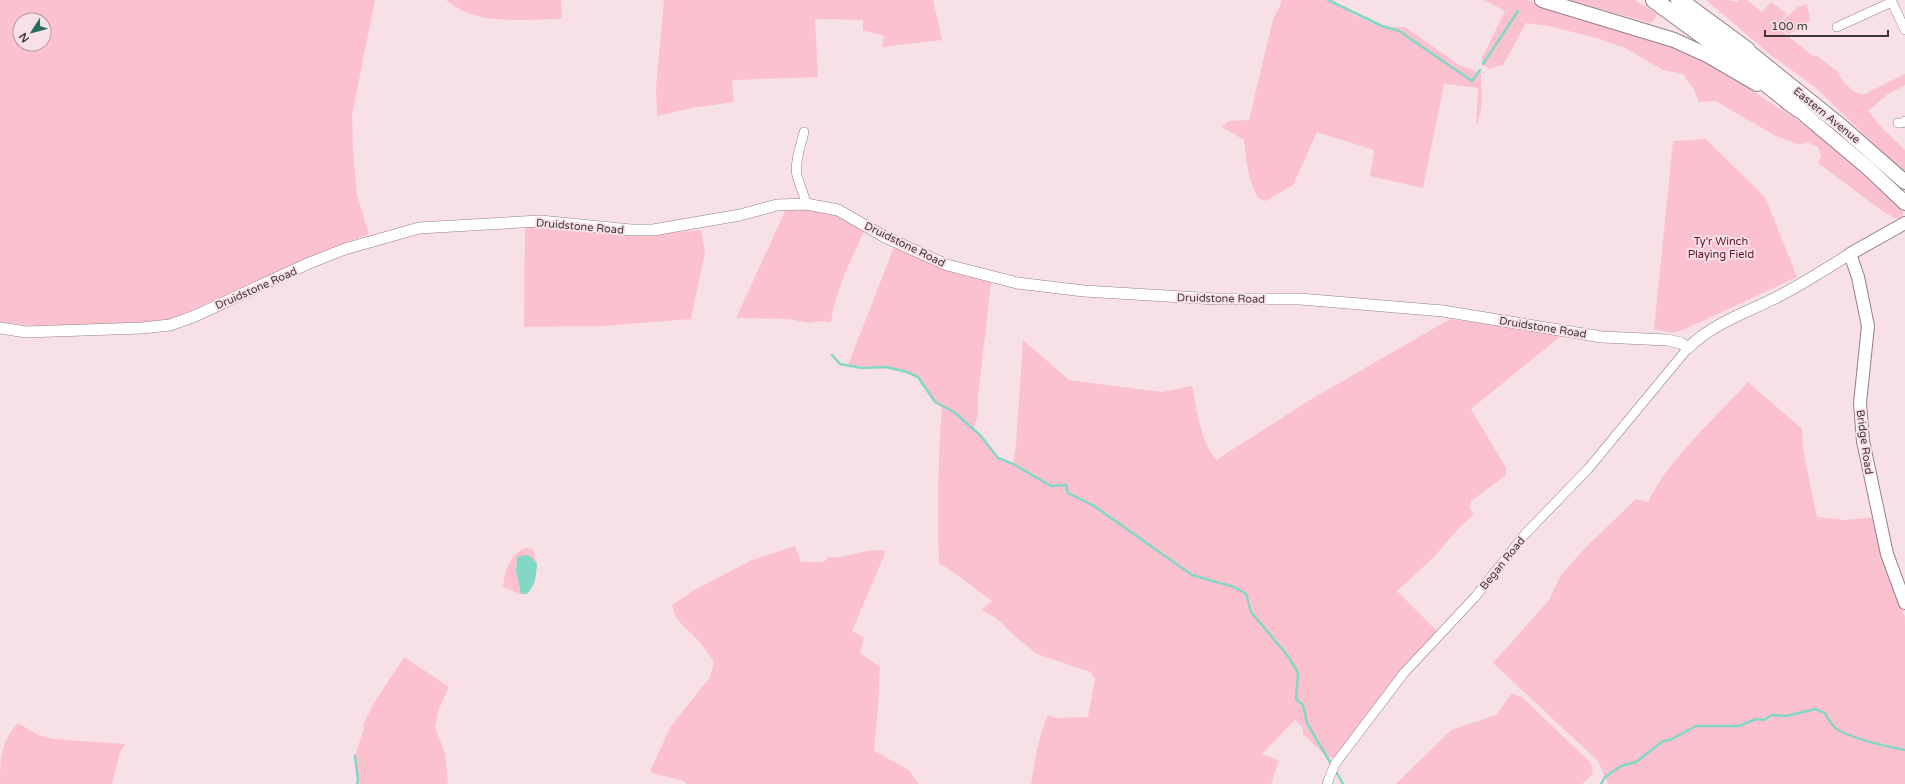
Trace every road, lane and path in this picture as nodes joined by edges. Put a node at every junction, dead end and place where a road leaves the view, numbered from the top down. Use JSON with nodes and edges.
{"nodes":[{"id":1,"x":1542,"y":0,"type":"edge"},
{"id":2,"x":1654,"y":0,"type":"edge"},
{"id":3,"x":1679,"y":0,"type":"edge"},
{"id":4,"x":1690,"y":0,"type":"edge"},
{"id":5,"x":1892,"y":1,"type":"edge"},
{"id":6,"x":1837,"y":28,"type":"dead end"},
{"id":7,"x":1905,"y":30,"type":"edge"},
{"id":8,"x":1746,"y":50,"type":"junction"},
{"id":9,"x":1798,"y":109,"type":"junction"},
{"id":10,"x":804,"y":132,"type":"dead end"},
{"id":11,"x":1905,"y":182,"type":"edge"},
{"id":12,"x":1905,"y":203,"type":"edge"},
{"id":13,"x":806,"y":204,"type":"junction"},
{"id":14,"x":1905,"y":223,"type":"edge"},
{"id":15,"x":1850,"y":254,"type":"junction"},
{"id":16,"x":0,"y":328,"type":"edge"},
{"id":17,"x":1688,"y":348,"type":"junction"},
{"id":18,"x":1905,"y":603,"type":"edge"},
{"id":19,"x":1327,"y":784,"type":"edge"}],
"edges":[{"from":1,"to":9,"type":"highway","name":"Eastern Avenue"},
{"from":2,"to":9,"type":"highway"},
{"from":3,"to":8,"type":"highway"},
{"from":4,"to":8,"type":"highway","name":"Eastern Avenue"},
{"from":5,"to":6,"type":"street"},
{"from":5,"to":7,"type":"street"},
{"from":8,"to":11,"type":"highway","name":"Eastern Avenue"},
{"from":9,"to":12,"type":"highway","name":"Eastern Avenue"},
{"from":10,"to":13,"type":"street"},
{"from":13,"to":16,"type":"street","name":"Druidstone Road"},
{"from":13,"to":17,"type":"street","name":"Druidstone Road"},
{"from":14,"to":15,"type":"main road"},
{"from":15,"to":17,"type":"street"},
{"from":15,"to":18,"type":"main road","name":"Bridge Road"},
{"from":17,"to":19,"type":"street","name":"Began Road"}]}
